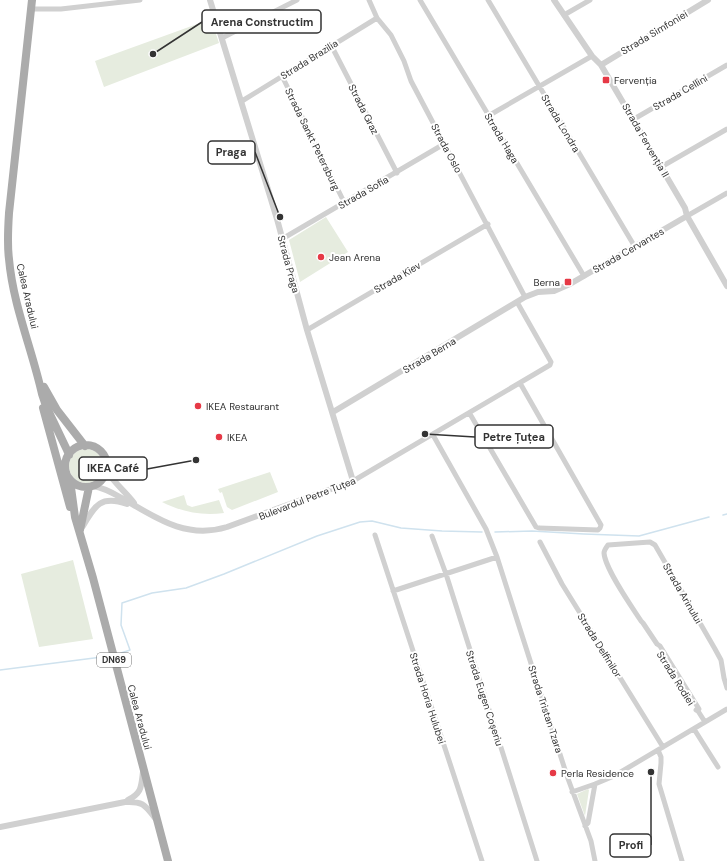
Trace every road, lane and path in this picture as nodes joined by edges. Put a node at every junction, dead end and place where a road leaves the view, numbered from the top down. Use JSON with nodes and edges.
{"nodes":[{"id":1,"x":32,"y":0,"type":"edge"},
{"id":2,"x":140,"y":0,"type":"edge"},
{"id":3,"x":210,"y":0,"type":"edge"},
{"id":4,"x":297,"y":0,"type":"edge"},
{"id":5,"x":369,"y":0,"type":"edge"},
{"id":6,"x":420,"y":0,"type":"edge"},
{"id":7,"x":488,"y":0,"type":"edge"},
{"id":8,"x":554,"y":0,"type":"edge"},
{"id":9,"x":590,"y":0,"type":"edge"},
{"id":10,"x":708,"y":0,"type":"edge"},
{"id":11,"x":31,"y":9,"type":"junction"},
{"id":12,"x":564,"y":15,"type":"junction"},
{"id":13,"x":377,"y":18,"type":"junction"},
{"id":14,"x":222,"y":38,"type":"junction"},
{"id":15,"x":331,"y":45,"type":"junction"},
{"id":16,"x":592,"y":56,"type":"junction"},
{"id":17,"x":601,"y":65,"type":"junction"},
{"id":18,"x":727,"y":65,"type":"edge"},
{"id":19,"x":282,"y":76,"type":"junction"},
{"id":20,"x":540,"y":87,"type":"junction"},
{"id":21,"x":242,"y":101,"type":"junction"},
{"id":22,"x":488,"y":116,"type":"junction"},
{"id":23,"x":634,"y":119,"type":"junction"},
{"id":24,"x":727,"y":129,"type":"edge"},
{"id":25,"x":444,"y":144,"type":"junction"},
{"id":26,"x":661,"y":167,"type":"junction"},
{"id":27,"x":396,"y":173,"type":"junction"},
{"id":28,"x":727,"y":193,"type":"edge"},
{"id":29,"x":344,"y":202,"type":"junction"},
{"id":30,"x":687,"y":216,"type":"junction"},
{"id":31,"x":488,"y":224,"type":"junction"},
{"id":32,"x":282,"y":238,"type":"junction"},
{"id":33,"x":635,"y":247,"type":"junction"},
{"id":34,"x":584,"y":276,"type":"junction"},
{"id":35,"x":727,"y":284,"type":"edge"},
{"id":36,"x":526,"y":297,"type":"junction"},
{"id":37,"x":517,"y":302,"type":"junction"},
{"id":38,"x":307,"y":330,"type":"junction"},
{"id":39,"x":39,"y":380,"type":"junction"},
{"id":40,"x":520,"y":383,"type":"junction"},
{"id":41,"x":333,"y":412,"type":"junction"},
{"id":42,"x":470,"y":414,"type":"junction"},
{"id":43,"x":433,"y":436,"type":"junction"},
{"id":44,"x":85,"y":446,"type":"junction"},
{"id":45,"x":69,"y":455,"type":"junction"},
{"id":46,"x":107,"y":471,"type":"junction"},
{"id":47,"x":70,"y":480,"type":"junction"},
{"id":48,"x":353,"y":482,"type":"junction"},
{"id":49,"x":91,"y":487,"type":"junction"},
{"id":50,"x":136,"y":506,"type":"junction"},
{"id":51,"x":80,"y":531,"type":"junction"},
{"id":52,"x":375,"y":535,"type":"dead end"},
{"id":53,"x":432,"y":536,"type":"dead end"},
{"id":54,"x":540,"y":542,"type":"dead end"},
{"id":55,"x":606,"y":547,"type":"joint"},
{"id":56,"x":497,"y":557,"type":"junction"},
{"id":57,"x":446,"y":574,"type":"junction"},
{"id":58,"x":393,"y":591,"type":"junction"},
{"id":59,"x":727,"y":688,"type":"edge"},
{"id":60,"x":727,"y":709,"type":"edge"},
{"id":61,"x":705,"y":722,"type":"junction"},
{"id":62,"x":694,"y":728,"type":"junction"},
{"id":63,"x":663,"y":747,"type":"junction"},
{"id":64,"x":658,"y":750,"type":"junction"},
{"id":65,"x":718,"y":767,"type":"dead end"},
{"id":66,"x":143,"y":768,"type":"junction"},
{"id":67,"x":595,"y":784,"type":"junction"},
{"id":68,"x":572,"y":792,"type":"junction"},
{"id":69,"x":125,"y":802,"type":"junction"},
{"id":70,"x":158,"y":821,"type":"junction"},
{"id":71,"x":585,"y":826,"type":"junction"},
{"id":72,"x":0,"y":827,"type":"edge"},
{"id":73,"x":168,"y":861,"type":"edge"},
{"id":74,"x":482,"y":861,"type":"edge"},
{"id":75,"x":537,"y":861,"type":"edge"},
{"id":76,"x":595,"y":861,"type":"edge"},
{"id":77,"x":682,"y":861,"type":"edge"}],
"edges":[{"from":1,"to":11,"type":"main road","name":"Calea Aradului","number":"DN69"},
{"from":2,"to":11,"type":"street"},
{"from":3,"to":14,"type":"street","name":"Strada Praga"},
{"from":4,"to":14,"type":"street"},
{"from":5,"to":13,"type":"street","name":"Strada Oslo"},
{"from":6,"to":22,"type":"street","name":"Strada Haga"},
{"from":7,"to":20,"type":"street","name":"Strada Londra"},
{"from":8,"to":12,"type":"street","name":"Strada Fervenția II"},
{"from":9,"to":12,"type":"street"},
{"from":10,"to":17,"type":"street","name":"Strada Simfoniei"},
{"from":11,"to":39,"type":"main road","name":"Calea Aradului","number":"DN69"},
{"from":12,"to":16,"type":"street","name":"Strada Fervenția II"},
{"from":13,"to":15,"type":"street","name":"Strada Brazilia"},
{"from":13,"to":25,"type":"street","name":"Strada Oslo"},
{"from":14,"to":21,"type":"street","name":"Strada Praga"},
{"from":15,"to":19,"type":"street","name":"Strada Brazilia"},
{"from":15,"to":27,"type":"street","name":"Strada Graz"},
{"from":16,"to":17,"type":"street","name":"Strada Fervenția II"},
{"from":16,"to":20,"type":"street"},
{"from":17,"to":23,"type":"street","name":"Strada Fervenția II"},
{"from":18,"to":23,"type":"street","name":"Strada Cellini"},
{"from":19,"to":21,"type":"street","name":"Strada Brazilia"},
{"from":19,"to":29,"type":"street","name":"Strada Sankt Petersburg"},
{"from":20,"to":22,"type":"street"},
{"from":20,"to":33,"type":"street","name":"Strada Londra"},
{"from":21,"to":32,"type":"street","name":"Strada Praga"},
{"from":22,"to":34,"type":"street","name":"Strada Haga"},
{"from":23,"to":26,"type":"street","name":"Strada Fervenția II"},
{"from":24,"to":26,"type":"street"},
{"from":25,"to":27,"type":"street","name":"Strada Sofia"},
{"from":25,"to":31,"type":"street","name":"Strada Oslo"},
{"from":26,"to":30,"type":"street","name":"Strada Fervenția II"},
{"from":27,"to":29,"type":"street","name":"Strada Sofia"},
{"from":28,"to":30,"type":"street","name":"Strada Cervantes"},
{"from":29,"to":32,"type":"street","name":"Strada Sofia"},
{"from":30,"to":33,"type":"street","name":"Strada Cervantes"},
{"from":30,"to":35,"type":"street","name":"Strada Fervenția II"},
{"from":31,"to":36,"type":"street","name":"Strada Oslo"},
{"from":31,"to":38,"type":"street","name":"Strada Kiev"},
{"from":32,"to":38,"type":"street","name":"Strada Praga"},
{"from":33,"to":34,"type":"street","name":"Strada Cervantes"},
{"from":34,"to":36,"type":"street","name":"Strada Cervantes"},
{"from":36,"to":37,"type":"street","name":"Strada Berna"},
{"from":37,"to":40,"type":"street","name":"Bulevardul Petre Țuțea"},
{"from":37,"to":41,"type":"street","name":"Strada Berna"},
{"from":38,"to":41,"type":"street","name":"Strada Praga"},
{"from":39,"to":44,"type":"main road","name":"Calea Aradului","number":"DN69"},
{"from":39,"to":45,"type":"main road","name":"Calea Aradului","number":"DN69"},
{"from":39,"to":51,"type":"main road","number":"DN69"},
{"from":40,"to":42,"type":"street","name":"Bulevardul Petre Țuțea"},
{"from":40,"to":42,"type":"street"},
{"from":41,"to":48,"type":"street","name":"Strada Praga"},
{"from":42,"to":43,"type":"street","name":"Bulevardul Petre Țuțea"},
{"from":43,"to":48,"type":"street","name":"Bulevardul Petre Țuțea"},
{"from":43,"to":56,"type":"street","name":"Strada Tristan Tzara"},
{"from":44,"to":45,"type":"main road"},
{"from":44,"to":46,"type":"main road","number":"DN69"},
{"from":45,"to":47,"type":"main road","number":"DN69"},
{"from":46,"to":49,"type":"main road"},
{"from":46,"to":50,"type":"street","name":"Bulevardul Petre Țuțea"},
{"from":47,"to":49,"type":"main road"},
{"from":47,"to":51,"type":"main road","name":"Calea Aradului","number":"DN69"},
{"from":48,"to":50,"type":"street","name":"Bulevardul Petre Țuțea"},
{"from":49,"to":50,"type":"street","name":"Bulevardul Petre Țuțea"},
{"from":49,"to":51,"type":"main road","name":"Calea Aradului","number":"DN69"},
{"from":50,"to":51,"type":"street"},
{"from":51,"to":66,"type":"main road","name":"Calea Aradului","number":"DN69"},
{"from":52,"to":58,"type":"street","name":"Strada Horia Hulubei"},
{"from":53,"to":57,"type":"street","name":"Strada Eugen Coșeriu"},
{"from":54,"to":63,"type":"street","name":"Strada Delfinilor"},
{"from":55,"to":59,"type":"street","name":"Strada Arinului"},
{"from":55,"to":61,"type":"street","name":"Strada Rodiei"},
{"from":56,"to":57,"type":"street"},
{"from":56,"to":68,"type":"street","name":"Strada Tristan Tzara"},
{"from":57,"to":58,"type":"street"},
{"from":57,"to":75,"type":"street","name":"Strada Eugen Coșeriu"},
{"from":58,"to":74,"type":"street","name":"Strada Horia Hulubei"},
{"from":60,"to":61,"type":"street"},
{"from":61,"to":62,"type":"street"},
{"from":62,"to":63,"type":"street"},
{"from":62,"to":65,"type":"street"},
{"from":63,"to":64,"type":"street"},
{"from":64,"to":67,"type":"street"},
{"from":64,"to":77,"type":"street"},
{"from":66,"to":69,"type":"street"},
{"from":66,"to":70,"type":"main road","name":"Calea Aradului","number":"DN69"},
{"from":67,"to":68,"type":"street"},
{"from":67,"to":71,"type":"street"},
{"from":68,"to":71,"type":"street","name":"Strada Tristan Tzara"},
{"from":69,"to":70,"type":"street"},
{"from":69,"to":72,"type":"street"},
{"from":70,"to":73,"type":"main road","name":"Calea Aradului","number":"DN69"},
{"from":71,"to":76,"type":"street","name":"Strada Tristan Tzara"}]}
